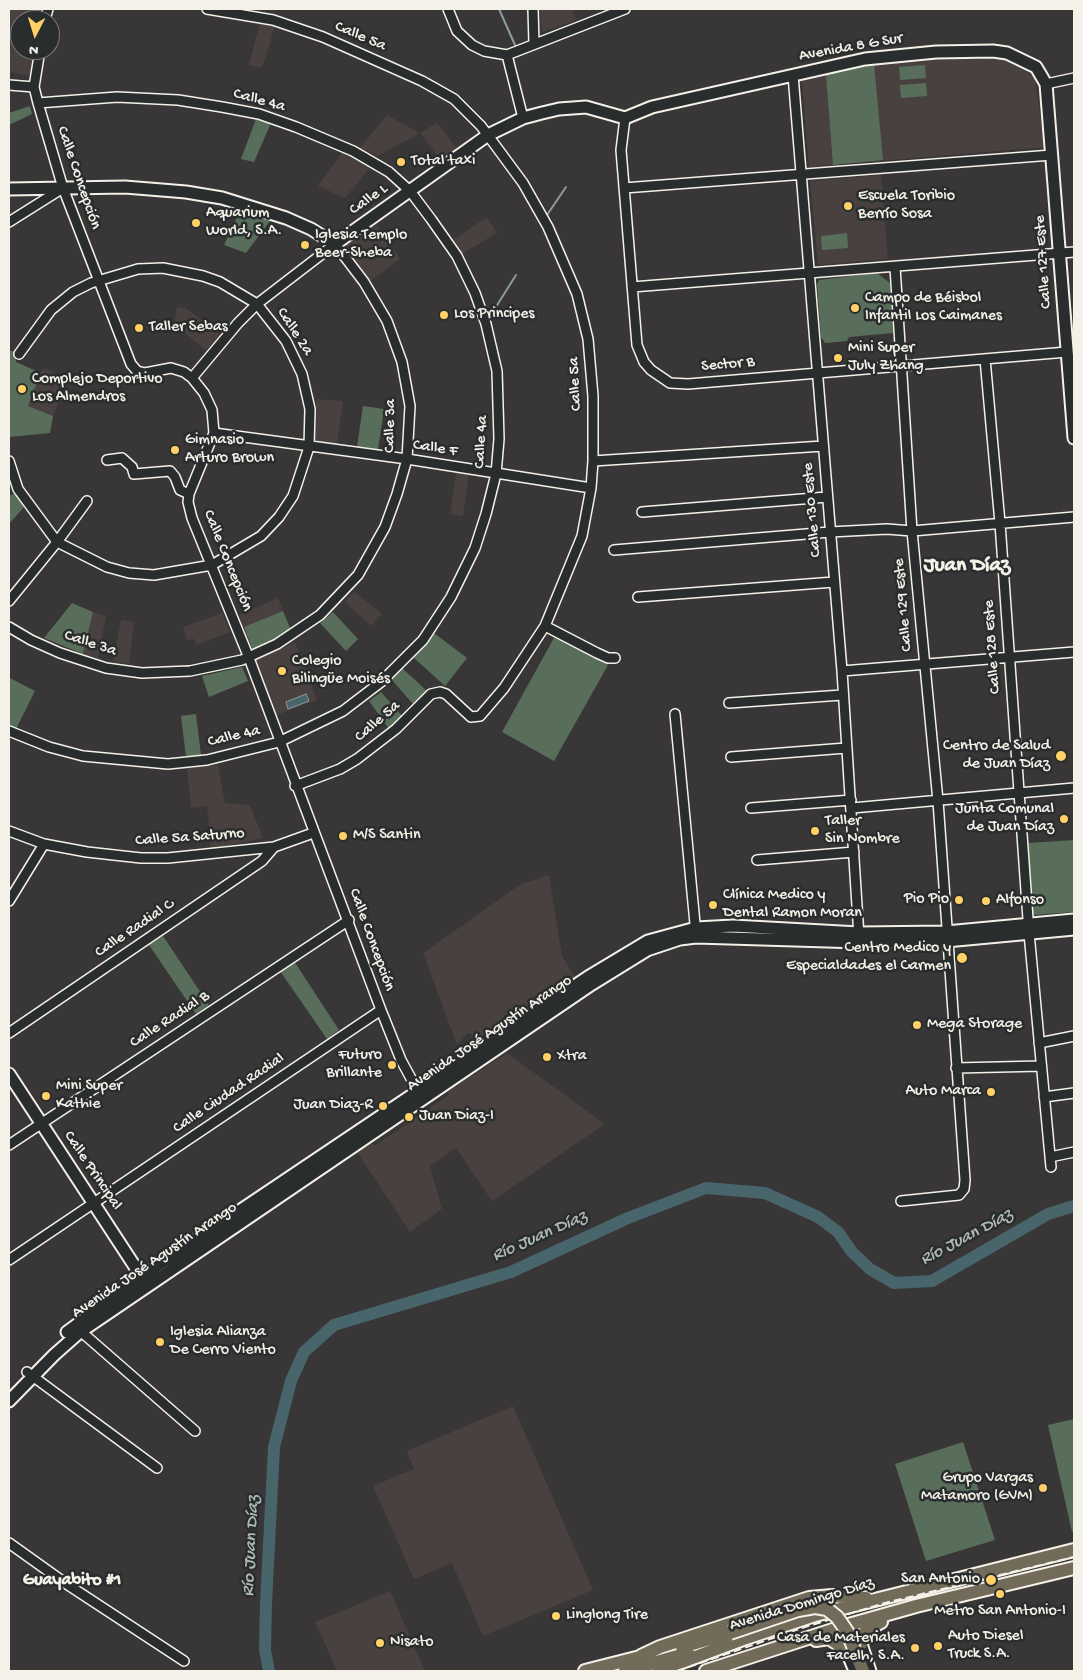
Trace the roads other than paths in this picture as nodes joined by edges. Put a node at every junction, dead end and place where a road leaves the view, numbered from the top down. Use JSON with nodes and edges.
{"nodes":[{"id":1,"x":207,"y":9,"type":"edge"},
{"id":2,"x":219,"y":9,"type":"edge"},
{"id":3,"x":448,"y":9,"type":"edge"},
{"id":4,"x":533,"y":9,"type":"edge"},
{"id":5,"x":625,"y":9,"type":"edge"},
{"id":6,"x":534,"y":43,"type":"junction"},
{"id":7,"x":507,"y":55,"type":"junction"},
{"id":8,"x":38,"y":60,"type":"edge"},
{"id":9,"x":794,"y":75,"type":"junction"},
{"id":10,"x":1074,"y":78,"type":"edge"},
{"id":11,"x":1046,"y":84,"type":"junction"},
{"id":12,"x":9,"y":85,"type":"edge"},
{"id":13,"x":34,"y":87,"type":"junction"},
{"id":14,"x":38,"y":103,"type":"junction"},
{"id":15,"x":523,"y":118,"type":"junction"},
{"id":16,"x":626,"y":118,"type":"junction"},
{"id":17,"x":488,"y":136,"type":"junction"},
{"id":18,"x":1052,"y":155,"type":"junction"},
{"id":19,"x":801,"y":174,"type":"junction"},
{"id":20,"x":62,"y":188,"type":"junction"},
{"id":21,"x":624,"y":188,"type":"junction"},
{"id":22,"x":9,"y":189,"type":"edge"},
{"id":23,"x":410,"y":191,"type":"junction"},
{"id":24,"x":9,"y":222,"type":"edge"},
{"id":25,"x":335,"y":244,"type":"junction"},
{"id":26,"x":1074,"y":252,"type":"edge"},
{"id":27,"x":1060,"y":253,"type":"junction"},
{"id":28,"x":895,"y":267,"type":"junction"},
{"id":29,"x":810,"y":274,"type":"junction"},
{"id":30,"x":98,"y":280,"type":"junction"},
{"id":31,"x":632,"y":287,"type":"junction"},
{"id":32,"x":257,"y":304,"type":"junction"},
{"id":33,"x":1067,"y":352,"type":"junction"},
{"id":34,"x":19,"y":354,"type":"dead end"},
{"id":35,"x":985,"y":359,"type":"junction"},
{"id":36,"x":903,"y":366,"type":"junction"},
{"id":37,"x":817,"y":372,"type":"junction"},
{"id":38,"x":192,"y":378,"type":"junction"},
{"id":39,"x":214,"y":433,"type":"junction"},
{"id":40,"x":1074,"y":438,"type":"edge"},
{"id":41,"x":823,"y":446,"type":"junction"},
{"id":42,"x":309,"y":447,"type":"junction"},
{"id":43,"x":407,"y":459,"type":"junction"},
{"id":44,"x":107,"y":460,"type":"dead end"},
{"id":45,"x":9,"y":461,"type":"edge"},
{"id":46,"x":593,"y":461,"type":"junction"},
{"id":47,"x":496,"y":474,"type":"junction"},
{"id":48,"x":591,"y":488,"type":"junction"},
{"id":49,"x":190,"y":494,"type":"junction"},
{"id":50,"x":827,"y":497,"type":"junction"},
{"id":51,"x":87,"y":501,"type":"dead end"},
{"id":52,"x":642,"y":512,"type":"dead end"},
{"id":53,"x":1074,"y":517,"type":"edge"},
{"id":54,"x":1000,"y":523,"type":"junction"},
{"id":55,"x":912,"y":531,"type":"junction"},
{"id":56,"x":830,"y":532,"type":"junction"},
{"id":57,"x":57,"y":542,"type":"junction"},
{"id":58,"x":614,"y":550,"type":"dead end"},
{"id":59,"x":212,"y":565,"type":"junction"},
{"id":60,"x":834,"y":582,"type":"junction"},
{"id":61,"x":638,"y":598,"type":"dead end"},
{"id":62,"x":9,"y":601,"type":"edge"},
{"id":63,"x":545,"y":626,"type":"junction"},
{"id":64,"x":9,"y":627,"type":"edge"},
{"id":65,"x":1074,"y":652,"type":"edge"},
{"id":66,"x":1009,"y":657,"type":"junction"},
{"id":67,"x":249,"y":658,"type":"junction"},
{"id":68,"x":615,"y":658,"type":"dead end"},
{"id":69,"x":924,"y":664,"type":"junction"},
{"id":70,"x":842,"y":671,"type":"junction"},
{"id":71,"x":842,"y":695,"type":"junction"},
{"id":72,"x":729,"y":703,"type":"dead end"},
{"id":73,"x":675,"y":714,"type":"dead end"},
{"id":74,"x":9,"y":730,"type":"edge"},
{"id":75,"x":279,"y":742,"type":"junction"},
{"id":76,"x":846,"y":748,"type":"junction"},
{"id":77,"x":731,"y":757,"type":"dead end"},
{"id":78,"x":296,"y":786,"type":"junction"},
{"id":79,"x":1074,"y":788,"type":"edge"},
{"id":80,"x":1018,"y":793,"type":"junction"},
{"id":81,"x":938,"y":801,"type":"junction"},
{"id":82,"x":852,"y":804,"type":"junction"},
{"id":83,"x":751,"y":808,"type":"dead end"},
{"id":84,"x":9,"y":832,"type":"edge"},
{"id":85,"x":314,"y":833,"type":"junction"},
{"id":86,"x":44,"y":844,"type":"junction"},
{"id":87,"x":274,"y":847,"type":"junction"},
{"id":88,"x":854,"y":852,"type":"junction"},
{"id":89,"x":757,"y":860,"type":"dead end"},
{"id":90,"x":9,"y":901,"type":"edge"},
{"id":91,"x":349,"y":920,"type":"junction"},
{"id":92,"x":1074,"y":920,"type":"edge"},
{"id":93,"x":1028,"y":928,"type":"junction"},
{"id":94,"x":1074,"y":929,"type":"edge"},
{"id":95,"x":696,"y":932,"type":"junction"},
{"id":96,"x":946,"y":936,"type":"junction"},
{"id":97,"x":859,"y":938,"type":"junction"},
{"id":98,"x":381,"y":1010,"type":"junction"},
{"id":99,"x":9,"y":1033,"type":"edge"},
{"id":100,"x":1074,"y":1036,"type":"edge"},
{"id":101,"x":1039,"y":1043,"type":"junction"},
{"id":102,"x":1041,"y":1066,"type":"junction"},
{"id":103,"x":956,"y":1068,"type":"junction"},
{"id":104,"x":9,"y":1074,"type":"edge"},
{"id":105,"x":1074,"y":1093,"type":"edge"},
{"id":106,"x":420,"y":1095,"type":"junction"},
{"id":107,"x":1044,"y":1097,"type":"junction"},
{"id":108,"x":41,"y":1123,"type":"junction"},
{"id":109,"x":9,"y":1145,"type":"edge"},
{"id":110,"x":1074,"y":1152,"type":"edge"},
{"id":111,"x":1050,"y":1157,"type":"junction"},
{"id":112,"x":1051,"y":1168,"type":"dead end"},
{"id":113,"x":901,"y":1201,"type":"dead end"},
{"id":114,"x":94,"y":1202,"type":"junction"},
{"id":115,"x":9,"y":1260,"type":"edge"},
{"id":116,"x":145,"y":1281,"type":"junction"},
{"id":117,"x":78,"y":1329,"type":"junction"},
{"id":118,"x":29,"y":1374,"type":"junction"},
{"id":119,"x":9,"y":1389,"type":"edge"},
{"id":120,"x":9,"y":1401,"type":"edge"},
{"id":121,"x":195,"y":1431,"type":"dead end"},
{"id":122,"x":157,"y":1468,"type":"dead end"},
{"id":123,"x":9,"y":1543,"type":"edge"},
{"id":124,"x":1074,"y":1550,"type":"edge"},
{"id":125,"x":1074,"y":1568,"type":"edge"},
{"id":126,"x":876,"y":1599,"type":"junction"},
{"id":127,"x":916,"y":1606,"type":"junction"},
{"id":128,"x":746,"y":1638,"type":"junction"},
{"id":129,"x":854,"y":1647,"type":"junction"},
{"id":130,"x":641,"y":1656,"type":"junction"},
{"id":131,"x":184,"y":1661,"type":"dead end"},
{"id":132,"x":585,"y":1671,"type":"edge"},
{"id":133,"x":625,"y":1671,"type":"edge"},
{"id":134,"x":658,"y":1671,"type":"edge"},
{"id":135,"x":706,"y":1671,"type":"edge"},
{"id":136,"x":726,"y":1671,"type":"edge"},
{"id":137,"x":854,"y":1671,"type":"edge"},
{"id":138,"x":863,"y":1671,"type":"edge"},
{"id":139,"x":870,"y":1671,"type":"edge"}],
"edges":[{"from":1,"to":2,"type":"street","name":"Calle 5a"},
{"from":2,"to":17,"type":"street","name":"Calle 5a"},
{"from":3,"to":7,"type":"street"},
{"from":4,"to":6,"type":"street"},
{"from":5,"to":6,"type":"street"},
{"from":6,"to":7,"type":"street"},
{"from":7,"to":15,"type":"street"},
{"from":8,"to":13,"type":"street","name":"Calle Concepción"},
{"from":9,"to":11,"type":"street","name":"Avenida 8 G Sur"},
{"from":9,"to":16,"type":"street","name":"Avenida 8 G Sur"},
{"from":9,"to":19,"type":"street","name":"Calle 130 Este"},
{"from":10,"to":11,"type":"street"},
{"from":11,"to":18,"type":"street","name":"Calle 127 Este"},
{"from":12,"to":13,"type":"street"},
{"from":13,"to":14,"type":"street","name":"Calle Concepción"},
{"from":14,"to":20,"type":"street","name":"Calle Concepción"},
{"from":14,"to":23,"type":"street","name":"Calle 4a"},
{"from":15,"to":16,"type":"street","name":"Calle L"},
{"from":15,"to":17,"type":"street","name":"Calle L"},
{"from":16,"to":21,"type":"street","name":"Sector B"},
{"from":17,"to":23,"type":"street","name":"Calle L"},
{"from":17,"to":46,"type":"street","name":"Calle 5a"},
{"from":18,"to":19,"type":"street"},
{"from":18,"to":27,"type":"street","name":"Calle 127 Este"},
{"from":19,"to":21,"type":"street"},
{"from":19,"to":29,"type":"street","name":"Calle 130 Este"},
{"from":20,"to":22,"type":"street","name":"Calle 3a"},
{"from":20,"to":24,"type":"street"},
{"from":20,"to":25,"type":"street","name":"Calle 3a"},
{"from":20,"to":30,"type":"street","name":"Calle Concepción"},
{"from":21,"to":31,"type":"street","name":"Sector B"},
{"from":23,"to":25,"type":"street","name":"Calle L"},
{"from":23,"to":47,"type":"street","name":"Calle 4a"},
{"from":25,"to":32,"type":"street","name":"Calle L"},
{"from":25,"to":43,"type":"street","name":"Calle 3a"},
{"from":26,"to":27,"type":"street"},
{"from":27,"to":28,"type":"street"},
{"from":27,"to":33,"type":"street","name":"Calle 127 Este"},
{"from":28,"to":29,"type":"street"},
{"from":28,"to":36,"type":"street","name":"Calle 129 Este"},
{"from":29,"to":31,"type":"street"},
{"from":29,"to":37,"type":"street","name":"Calle 130 Este"},
{"from":30,"to":32,"type":"street","name":"Calle 2a"},
{"from":30,"to":34,"type":"street","name":"Calle 2a"},
{"from":30,"to":38,"type":"street","name":"Calle Concepción"},
{"from":31,"to":37,"type":"street","name":"Sector B"},
{"from":32,"to":38,"type":"street","name":"Calle L"},
{"from":32,"to":42,"type":"street","name":"Calle 2a"},
{"from":33,"to":35,"type":"street","name":"Sector B"},
{"from":33,"to":40,"type":"street","name":"Calle 127 Este"},
{"from":35,"to":36,"type":"street","name":"Sector B"},
{"from":35,"to":54,"type":"street","name":"Calle 128 Este"},
{"from":36,"to":37,"type":"street","name":"Sector B"},
{"from":36,"to":55,"type":"street","name":"Calle 129 Este"},
{"from":37,"to":41,"type":"street","name":"Calle 130 Este"},
{"from":38,"to":39,"type":"street","name":"Calle Concepción"},
{"from":39,"to":42,"type":"street","name":"Calle F"},
{"from":39,"to":49,"type":"street","name":"Calle Concepción"},
{"from":41,"to":46,"type":"street"},
{"from":41,"to":50,"type":"street","name":"Calle 130 Este"},
{"from":42,"to":43,"type":"street","name":"Calle F"},
{"from":42,"to":59,"type":"street","name":"Calle 2a"},
{"from":43,"to":47,"type":"street","name":"Calle F"},
{"from":43,"to":67,"type":"street","name":"Calle 3a"},
{"from":44,"to":49,"type":"street"},
{"from":45,"to":57,"type":"street","name":"Calle 2a"},
{"from":46,"to":48,"type":"street","name":"Calle 5a"},
{"from":47,"to":48,"type":"street","name":"Calle F"},
{"from":47,"to":75,"type":"street","name":"Calle 4a"},
{"from":48,"to":63,"type":"street","name":"Calle 5a"},
{"from":49,"to":59,"type":"street","name":"Calle Concepción"},
{"from":50,"to":52,"type":"street"},
{"from":50,"to":56,"type":"street","name":"Calle 130 Este"},
{"from":51,"to":57,"type":"street"},
{"from":53,"to":54,"type":"street"},
{"from":54,"to":55,"type":"street"},
{"from":54,"to":66,"type":"street","name":"Calle 128 Este"},
{"from":55,"to":56,"type":"street"},
{"from":55,"to":69,"type":"street","name":"Calle 129 Este"},
{"from":56,"to":58,"type":"street"},
{"from":56,"to":60,"type":"street","name":"Calle 130 Este"},
{"from":57,"to":59,"type":"street","name":"Calle 2a"},
{"from":57,"to":62,"type":"street"},
{"from":59,"to":67,"type":"street","name":"Calle Concepción"},
{"from":60,"to":61,"type":"street"},
{"from":60,"to":70,"type":"street","name":"Calle 130 Este"},
{"from":63,"to":68,"type":"street"},
{"from":63,"to":78,"type":"street","name":"Calle 5a"},
{"from":64,"to":67,"type":"street","name":"Calle 3a"},
{"from":65,"to":66,"type":"street"},
{"from":66,"to":69,"type":"street"},
{"from":66,"to":80,"type":"street","name":"Calle 128 Este"},
{"from":67,"to":75,"type":"street","name":"Calle Concepción"},
{"from":69,"to":70,"type":"street"},
{"from":69,"to":81,"type":"street","name":"Calle 129 Este"},
{"from":70,"to":71,"type":"street","name":"Calle 130 Este"},
{"from":71,"to":72,"type":"street"},
{"from":71,"to":76,"type":"street","name":"Calle 130 Este"},
{"from":73,"to":95,"type":"street"},
{"from":74,"to":75,"type":"street","name":"Calle 4a"},
{"from":75,"to":78,"type":"street","name":"Calle Concepción"},
{"from":76,"to":77,"type":"street"},
{"from":76,"to":82,"type":"street","name":"Calle 130 Este"},
{"from":78,"to":85,"type":"street","name":"Calle Concepción"},
{"from":79,"to":80,"type":"street"},
{"from":80,"to":81,"type":"street"},
{"from":80,"to":93,"type":"street","name":"Calle 128 Este"},
{"from":81,"to":82,"type":"street"},
{"from":81,"to":96,"type":"street","name":"Calle 129 Este"},
{"from":82,"to":83,"type":"street"},
{"from":82,"to":88,"type":"street","name":"Calle 130 Este"},
{"from":84,"to":86,"type":"street","name":"Calle 5a Saturno"},
{"from":85,"to":87,"type":"street","name":"Calle 5a Saturno"},
{"from":85,"to":91,"type":"street","name":"Calle Concepción"},
{"from":86,"to":87,"type":"street","name":"Calle 5a Saturno"},
{"from":86,"to":90,"type":"street"},
{"from":87,"to":99,"type":"street","name":"Calle Radial C"},
{"from":88,"to":89,"type":"street"},
{"from":88,"to":97,"type":"street","name":"Calle 130 Este"},
{"from":91,"to":98,"type":"street","name":"Calle Concepción"},
{"from":91,"to":108,"type":"street","name":"Calle Radial B"},
{"from":92,"to":93,"type":"street","name":"Avenida José Agustín Arango"},
{"from":93,"to":94,"type":"street","name":"Avenida José Agustín Arango"},
{"from":93,"to":96,"type":"street","name":"Avenida José Agustín Arango"},
{"from":93,"to":101,"type":"street","name":"Calle 128 Este"},
{"from":95,"to":97,"type":"street","name":"Avenida José Agustín Arango"},
{"from":95,"to":106,"type":"street","name":"Avenida José Agustín Arango"},
{"from":96,"to":97,"type":"street","name":"Avenida José Agustín Arango"},
{"from":96,"to":103,"type":"street","name":"Calle 129 Este"},
{"from":98,"to":106,"type":"street","name":"Calle Concepción"},
{"from":98,"to":114,"type":"street","name":"Calle Ciudad Radial"},
{"from":100,"to":101,"type":"street"},
{"from":101,"to":102,"type":"street","name":"Calle 128 Este"},
{"from":102,"to":103,"type":"street"},
{"from":102,"to":107,"type":"street","name":"Calle 128 Este"},
{"from":103,"to":113,"type":"street","name":"Calle 129 Este"},
{"from":104,"to":108,"type":"street","name":"Calle Principal"},
{"from":105,"to":107,"type":"street"},
{"from":106,"to":116,"type":"street","name":"Avenida José Agustín Arango"},
{"from":107,"to":111,"type":"street","name":"Calle 128 Este"},
{"from":108,"to":109,"type":"street","name":"Calle Radial B"},
{"from":108,"to":114,"type":"street","name":"Calle Principal"},
{"from":110,"to":111,"type":"street"},
{"from":111,"to":112,"type":"street","name":"Calle 128 Este"},
{"from":114,"to":115,"type":"street","name":"Calle Ciudad Radial"},
{"from":114,"to":116,"type":"street","name":"Calle Principal"},
{"from":116,"to":117,"type":"street","name":"Avenida José Agustín Arango"},
{"from":117,"to":118,"type":"street","name":"Avenida José Agustín Arango"},
{"from":117,"to":121,"type":"street"},
{"from":118,"to":119,"type":"street","name":"Avenida José Agustín Arango"},
{"from":118,"to":120,"type":"street","name":"Avenida José Agustín Arango"},
{"from":118,"to":122,"type":"street"},
{"from":123,"to":131,"type":"street"},
{"from":124,"to":126,"type":"main road","name":"Avenida Domingo Díaz"},
{"from":125,"to":127,"type":"main road","name":"Avenida Domingo Díaz"},
{"from":126,"to":128,"type":"main road","name":"Avenida Domingo Díaz"},
{"from":126,"to":130,"type":"main road"},
{"from":127,"to":129,"type":"main road"},
{"from":127,"to":135,"type":"main road","name":"Avenida Domingo Díaz"},
{"from":128,"to":133,"type":"main road"},
{"from":128,"to":134,"type":"main road","name":"Avenida Domingo Díaz"},
{"from":129,"to":130,"type":"main road","bridge":true},
{"from":129,"to":136,"type":"main road"},
{"from":129,"to":137,"type":"street"},
{"from":129,"to":138,"type":"main road"},
{"from":129,"to":139,"type":"street"},
{"from":130,"to":132,"type":"main road"}]}
